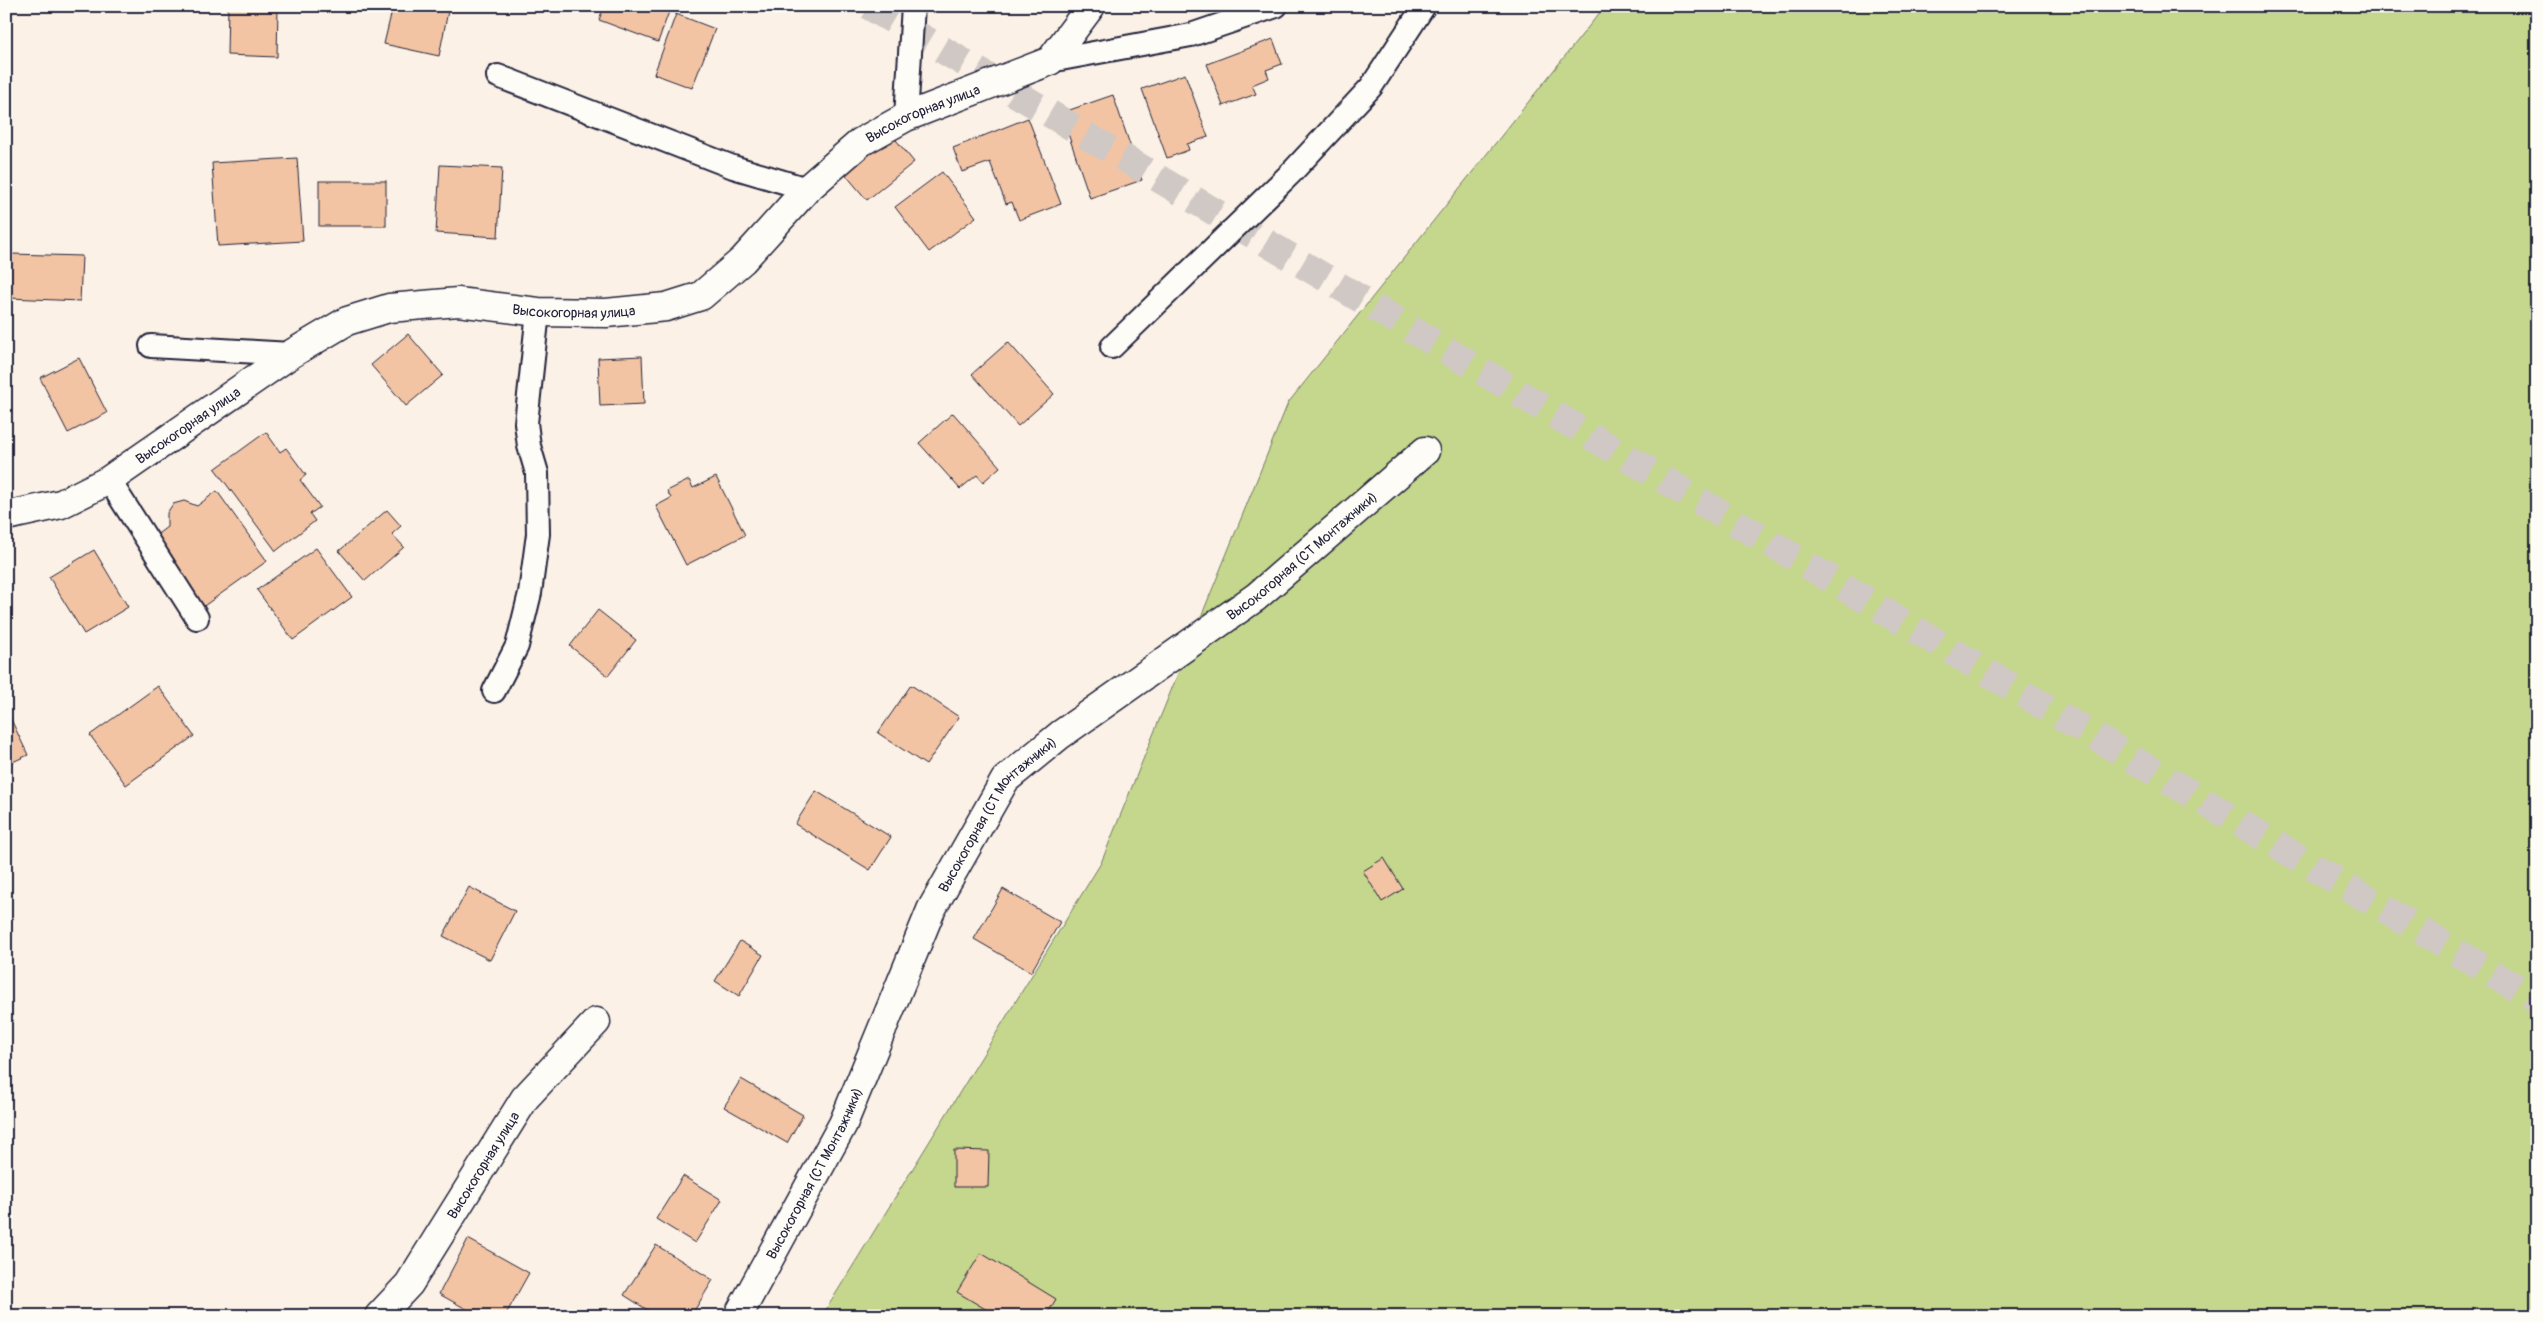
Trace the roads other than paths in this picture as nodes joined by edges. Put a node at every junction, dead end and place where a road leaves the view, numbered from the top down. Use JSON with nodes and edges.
{"nodes":[{"id":1,"x":913,"y":6,"type":"edge"},
{"id":2,"x":1091,"y":6,"type":"edge"},
{"id":3,"x":1276,"y":6,"type":"edge"},
{"id":4,"x":1424,"y":6,"type":"edge"},
{"id":5,"x":1050,"y":61,"type":"junction"},
{"id":6,"x":498,"y":76,"type":"dead end"},
{"id":7,"x":906,"y":117,"type":"junction"},
{"id":8,"x":807,"y":189,"type":"junction"},
{"id":9,"x":538,"y":312,"type":"junction"},
{"id":10,"x":151,"y":346,"type":"dead end"},
{"id":11,"x":1112,"y":347,"type":"dead end"},
{"id":12,"x":291,"y":354,"type":"junction"},
{"id":13,"x":1425,"y":450,"type":"dead end"},
{"id":14,"x":109,"y":480,"type":"junction"},
{"id":15,"x":6,"y":516,"type":"edge"},
{"id":16,"x":197,"y":618,"type":"dead end"},
{"id":17,"x":494,"y":691,"type":"dead end"},
{"id":18,"x":596,"y":1022,"type":"dead end"},
{"id":19,"x":379,"y":1316,"type":"edge"},
{"id":20,"x":738,"y":1316,"type":"edge"}],
"edges":[{"from":1,"to":7,"type":"lane"},
{"from":2,"to":5,"type":"street"},
{"from":3,"to":5,"type":"lane"},
{"from":4,"to":11,"type":"lane"},
{"from":5,"to":7,"type":"street","name":"Высокогорная улица"},
{"from":6,"to":8,"type":"lane"},
{"from":7,"to":8,"type":"street","name":"Высокогорная улица"},
{"from":8,"to":9,"type":"street","name":"Высокогорная улица"},
{"from":9,"to":12,"type":"street","name":"Высокогорная улица"},
{"from":9,"to":17,"type":"lane"},
{"from":10,"to":12,"type":"lane"},
{"from":12,"to":14,"type":"street","name":"Высокогорная улица"},
{"from":13,"to":20,"type":"street","name":"Высокогорная (СТ Монтажники)"},
{"from":14,"to":15,"type":"street","name":"Высокогорная улица"},
{"from":14,"to":16,"type":"lane"},
{"from":18,"to":19,"type":"street","name":"Высокогорная улица"}]}
